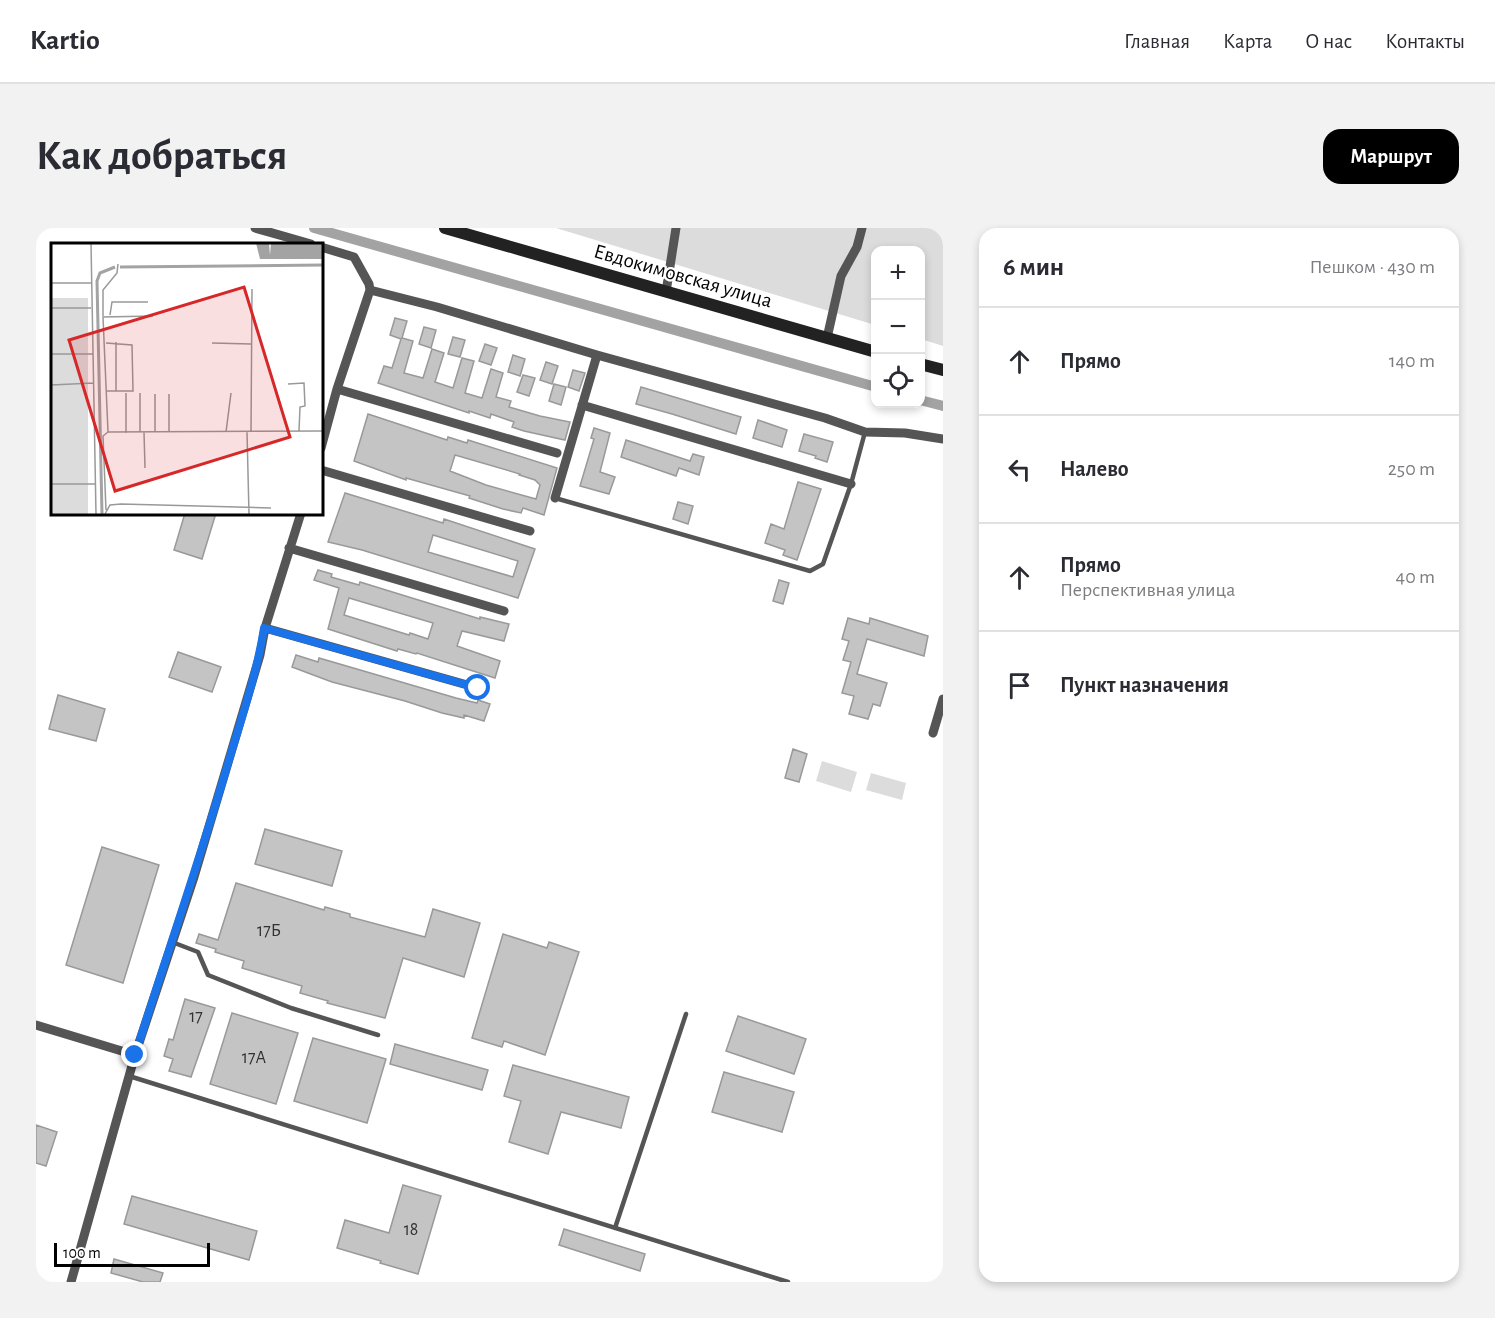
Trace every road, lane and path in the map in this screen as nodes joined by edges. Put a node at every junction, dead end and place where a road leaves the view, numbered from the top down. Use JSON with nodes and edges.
{"nodes":[{"id":1,"x":255,"y":228,"type":"edge"},
{"id":2,"x":445,"y":228,"type":"edge"},
{"id":3,"x":676,"y":228,"type":"edge"},
{"id":4,"x":862,"y":228,"type":"edge"},
{"id":5,"x":308,"y":243,"type":"edge"},
{"id":6,"x":322,"y":247,"type":"edge"},
{"id":7,"x":370,"y":290,"type":"junction"},
{"id":8,"x":666,"y":292,"type":"junction"},
{"id":9,"x":827,"y":338,"type":"junction"},
{"id":10,"x":871,"y":350,"type":"edge"},
{"id":11,"x":597,"y":355,"type":"junction"},
{"id":12,"x":925,"y":365,"type":"edge"},
{"id":13,"x":943,"y":370,"type":"edge"},
{"id":14,"x":337,"y":389,"type":"junction"},
{"id":15,"x":582,"y":405,"type":"junction"},
{"id":16,"x":865,"y":432,"type":"junction"},
{"id":17,"x":943,"y":439,"type":"edge"},
{"id":18,"x":322,"y":444,"type":"edge"},
{"id":19,"x":556,"y":453,"type":"dead end"},
{"id":20,"x":322,"y":470,"type":"edge"},
{"id":21,"x":851,"y":484,"type":"junction"},
{"id":22,"x":555,"y":498,"type":"joint"},
{"id":23,"x":301,"y":514,"type":"edge"},
{"id":24,"x":530,"y":531,"type":"dead end"},
{"id":25,"x":289,"y":548,"type":"junction"},
{"id":26,"x":504,"y":611,"type":"dead end"},
{"id":27,"x":264,"y":628,"type":"junction"},
{"id":28,"x":478,"y":688,"type":"dead end"},
{"id":29,"x":943,"y":699,"type":"edge"},
{"id":30,"x":933,"y":733,"type":"dead end"},
{"id":31,"x":172,"y":942,"type":"junction"},
{"id":32,"x":686,"y":1014,"type":"dead end"},
{"id":33,"x":36,"y":1025,"type":"edge"},
{"id":34,"x":378,"y":1035,"type":"dead end"},
{"id":35,"x":135,"y":1055,"type":"junction"},
{"id":36,"x":129,"y":1076,"type":"junction"},
{"id":37,"x":615,"y":1228,"type":"junction"},
{"id":38,"x":70,"y":1282,"type":"edge"},
{"id":39,"x":788,"y":1282,"type":"edge"}],
"edges":[{"from":1,"to":5,"type":"street"},
{"from":2,"to":8,"type":"main road","name":"Евдокимовская улица"},
{"from":3,"to":8,"type":"street"},
{"from":4,"to":9,"type":"street"},
{"from":6,"to":7,"type":"street"},
{"from":7,"to":11,"type":"street"},
{"from":7,"to":14,"type":"street"},
{"from":8,"to":9,"type":"main road","name":"Евдокимовская улица"},
{"from":9,"to":10,"type":"main road","name":"Евдокимовская улица"},
{"from":11,"to":15,"type":"street"},
{"from":11,"to":16,"type":"street"},
{"from":12,"to":13,"type":"main road"},
{"from":14,"to":18,"type":"street"},
{"from":14,"to":19,"type":"street"},
{"from":15,"to":21,"type":"street"},
{"from":15,"to":22,"type":"street"},
{"from":16,"to":17,"type":"street"},
{"from":16,"to":21,"type":"lane"},
{"from":20,"to":24,"type":"street"},
{"from":21,"to":22,"type":"lane"},
{"from":23,"to":25,"type":"street"},
{"from":25,"to":26,"type":"street"},
{"from":25,"to":27,"type":"street"},
{"from":27,"to":28,"type":"street"},
{"from":27,"to":31,"type":"street"},
{"from":29,"to":30,"type":"street"},
{"from":31,"to":34,"type":"lane"},
{"from":31,"to":35,"type":"street"},
{"from":32,"to":37,"type":"lane"},
{"from":33,"to":35,"type":"street"},
{"from":35,"to":36,"type":"street"},
{"from":36,"to":37,"type":"lane"},
{"from":36,"to":38,"type":"street"},
{"from":37,"to":39,"type":"lane"}]}
